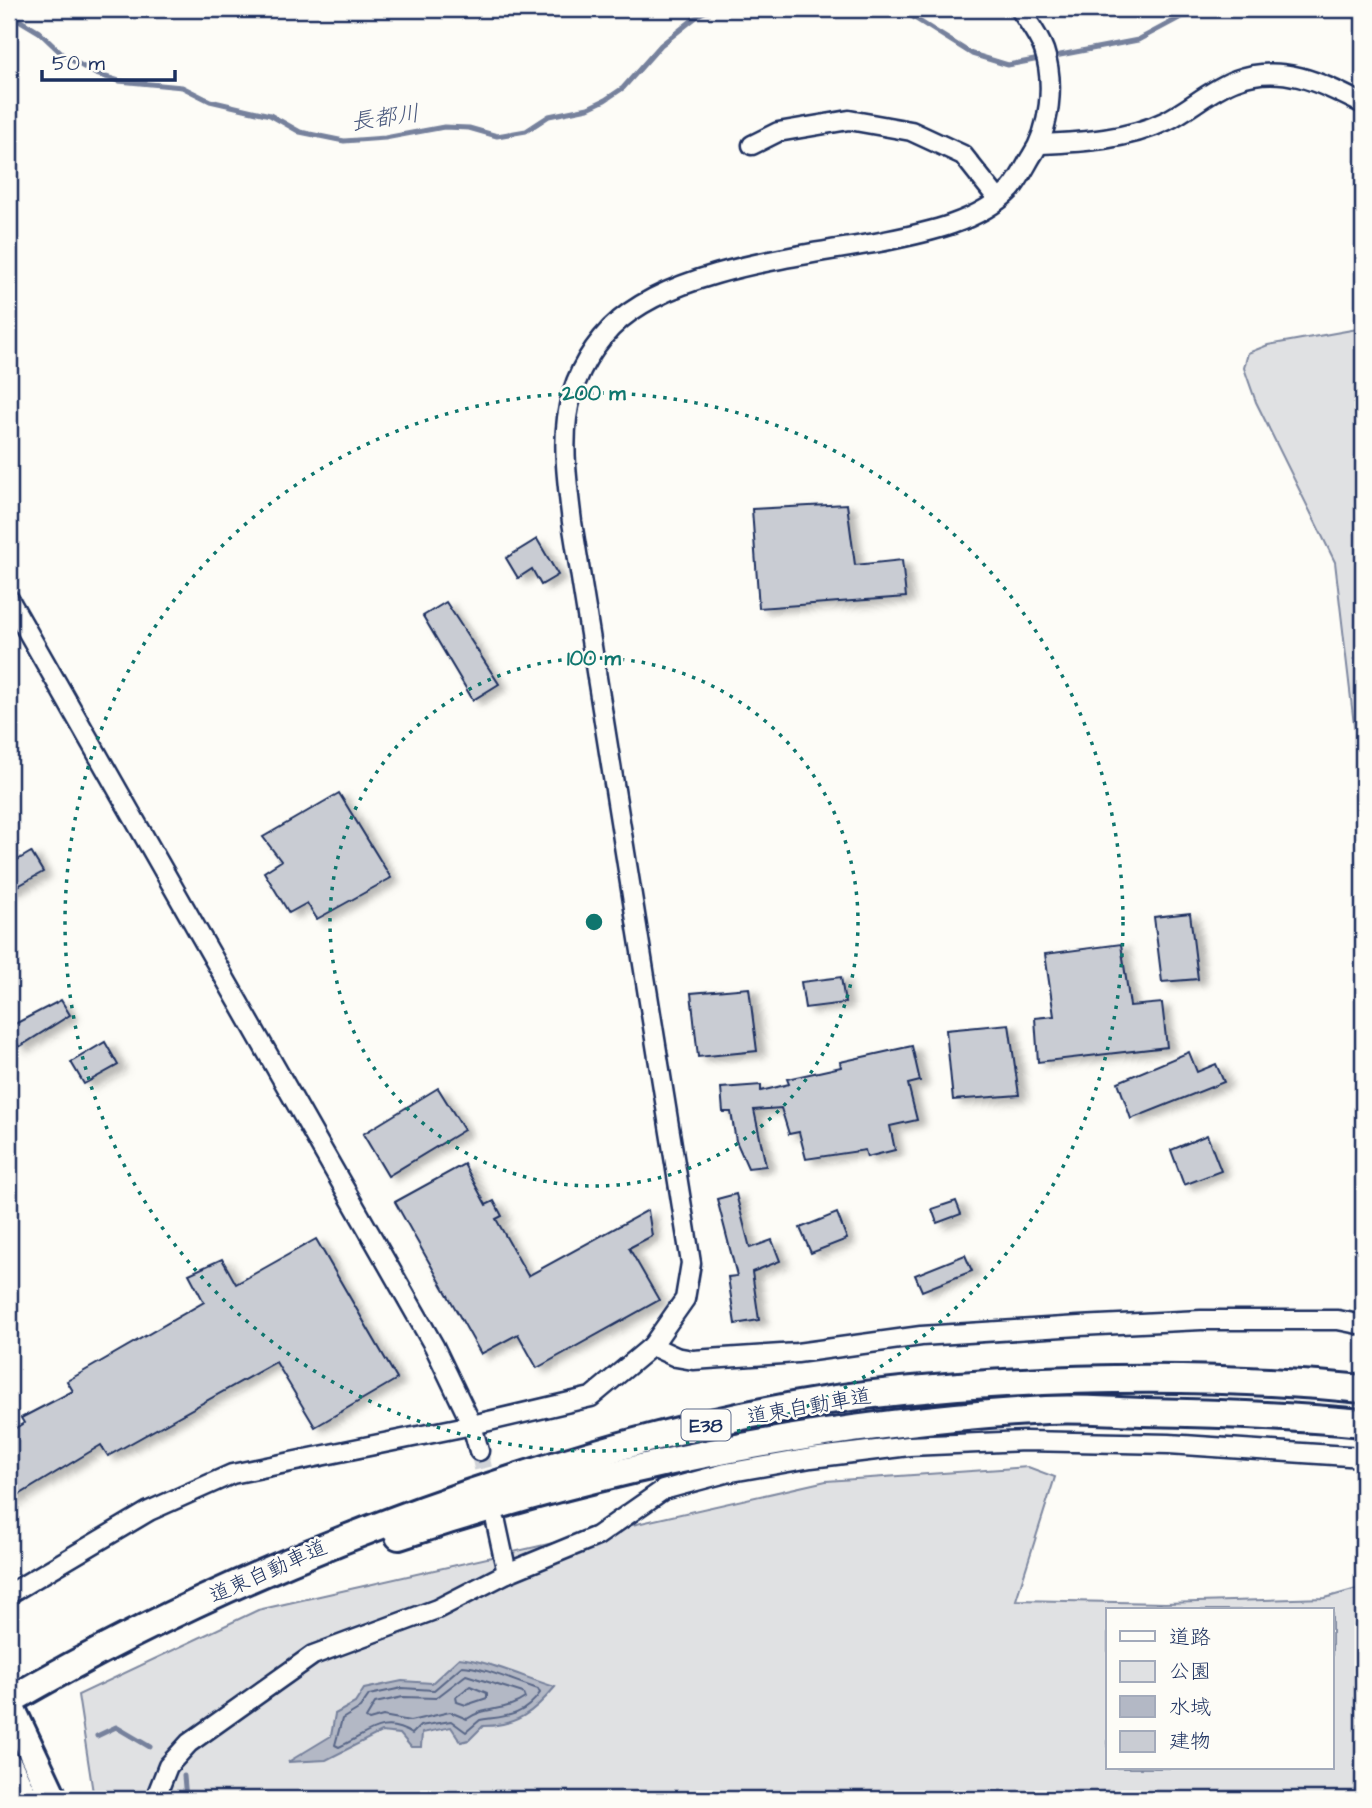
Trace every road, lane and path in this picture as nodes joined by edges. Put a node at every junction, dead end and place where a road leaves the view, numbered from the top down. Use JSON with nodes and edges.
{"nodes":[{"id":1,"x":1020,"y":9,"type":"edge"},
{"id":2,"x":1363,"y":104,"type":"edge"},
{"id":3,"x":1040,"y":144,"type":"junction"},
{"id":4,"x":752,"y":145,"type":"dead end"},
{"id":5,"x":998,"y":198,"type":"junction"},
{"id":6,"x":9,"y":599,"type":"edge"},
{"id":7,"x":1363,"y":1325,"type":"edge"},
{"id":8,"x":652,"y":1346,"type":"junction"},
{"id":9,"x":1363,"y":1389,"type":"edge"},
{"id":10,"x":1363,"y":1423,"type":"edge"},
{"id":11,"x":472,"y":1425,"type":"junction"},
{"id":12,"x":479,"y":1451,"type":"tunnel mouth"},
{"id":13,"x":1363,"y":1457,"type":"edge"},
{"id":14,"x":496,"y":1522,"type":"dead end"},
{"id":15,"x":507,"y":1573,"type":"junction"},
{"id":16,"x":9,"y":1594,"type":"edge"},
{"id":17,"x":89,"y":1658,"type":"junction"},
{"id":18,"x":9,"y":1702,"type":"edge"},
{"id":19,"x":9,"y":1766,"type":"edge"},
{"id":20,"x":25,"y":1799,"type":"edge"},
{"id":21,"x":54,"y":1799,"type":"edge"},
{"id":22,"x":155,"y":1799,"type":"edge"}],
"edges":[{"from":1,"to":3,"type":"street"},
{"from":2,"to":3,"type":"street"},
{"from":3,"to":5,"type":"street"},
{"from":4,"to":5,"type":"street"},
{"from":5,"to":8,"type":"street"},
{"from":6,"to":11,"type":"street"},
{"from":7,"to":8,"type":"street"},
{"from":8,"to":11,"type":"street"},
{"from":9,"to":17,"type":"highway","name":"道東自動車道","number":"E38"},
{"from":10,"to":17,"type":"highway","name":"道東自動車道","number":"E38"},
{"from":11,"to":12,"type":"street"},
{"from":11,"to":16,"type":"street"},
{"from":13,"to":15,"type":"street"},
{"from":14,"to":15,"type":"street"},
{"from":15,"to":22,"type":"street"},
{"from":17,"to":18,"type":"highway","name":"道東自動車道","number":"E38"},
{"from":18,"to":21,"type":"highway"},
{"from":19,"to":20,"type":"highway"}]}
